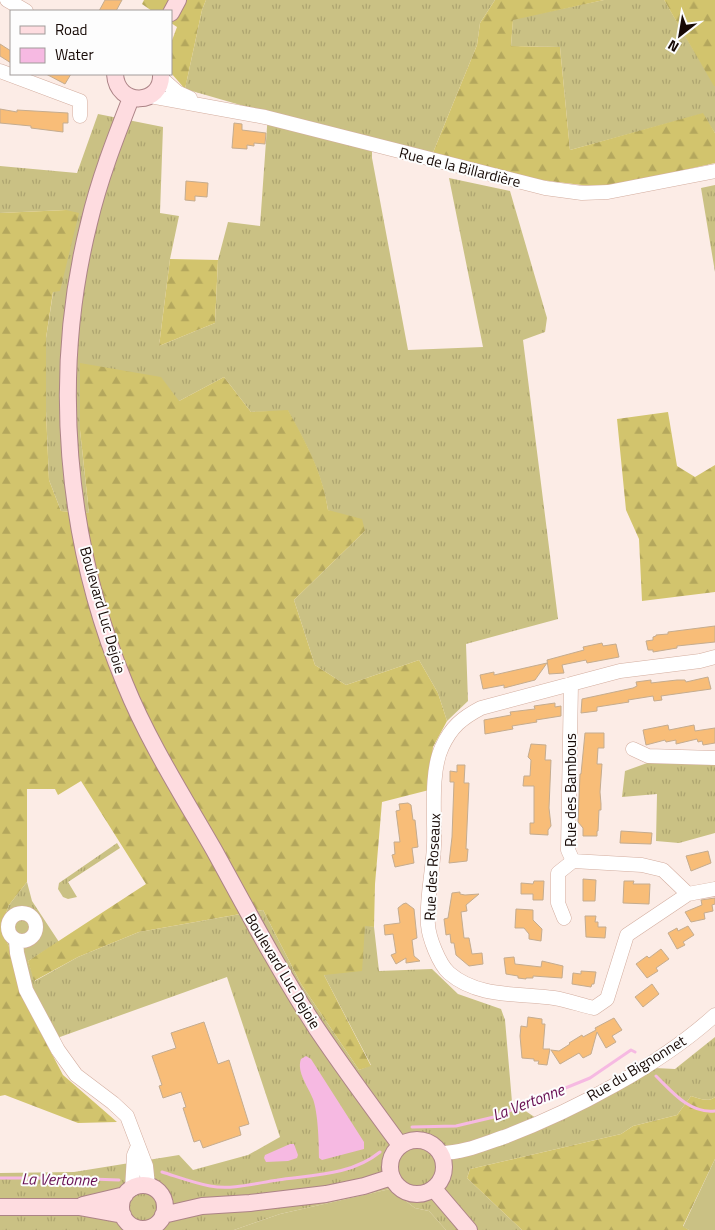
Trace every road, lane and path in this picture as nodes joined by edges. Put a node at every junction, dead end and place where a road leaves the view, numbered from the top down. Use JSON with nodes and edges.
{"nodes":[{"id":1,"x":7,"y":0,"type":"edge"},
{"id":2,"x":178,"y":0,"type":"edge"},
{"id":3,"x":24,"y":10,"type":"edge"},
{"id":4,"x":172,"y":11,"type":"edge"},
{"id":5,"x":0,"y":72,"type":"edge"},
{"id":6,"x":114,"y":75,"type":"edge"},
{"id":7,"x":161,"y":76,"type":"edge"},
{"id":8,"x":150,"y":96,"type":"junction"},
{"id":9,"x":131,"y":98,"type":"junction"},
{"id":10,"x":207,"y":106,"type":"junction"},
{"id":11,"x":80,"y":116,"type":"dead end"},
{"id":12,"x":715,"y":171,"type":"edge"},
{"id":13,"x":714,"y":659,"type":"edge"},
{"id":14,"x":571,"y":684,"type":"junction"},
{"id":15,"x":633,"y":749,"type":"dead end"},
{"id":16,"x":715,"y":758,"type":"edge"},
{"id":17,"x":573,"y":861,"type":"junction"},
{"id":18,"x":715,"y":889,"type":"edge"},
{"id":19,"x":688,"y":894,"type":"junction"},
{"id":20,"x":564,"y":918,"type":"dead end"},
{"id":21,"x":16,"y":940,"type":"dead end"},
{"id":22,"x":715,"y":1015,"type":"edge"},
{"id":23,"x":138,"y":1146,"type":"junction"},
{"id":24,"x":400,"y":1146,"type":"junction"},
{"id":25,"x":441,"y":1154,"type":"junction"},
{"id":26,"x":392,"y":1177,"type":"junction"},
{"id":27,"x":148,"y":1185,"type":"junction"},
{"id":28,"x":434,"y":1189,"type":"junction"},
{"id":29,"x":128,"y":1192,"type":"junction"},
{"id":30,"x":0,"y":1207,"type":"edge"},
{"id":31,"x":79,"y":1207,"type":"junction"},
{"id":32,"x":163,"y":1207,"type":"junction"},
{"id":33,"x":123,"y":1215,"type":"junction"},
{"id":34,"x":143,"y":1229,"type":"edge"},
{"id":35,"x":468,"y":1230,"type":"edge"}],
"edges":[{"from":1,"to":3,"type":"street"},
{"from":2,"to":4,"type":"main road"},
{"from":5,"to":11,"type":"street"},
{"from":6,"to":9,"type":"main road"},
{"from":7,"to":8,"type":"main road"},
{"from":7,"to":10,"type":"street","name":"Rue de la Billardière"},
{"from":8,"to":9,"type":"main road"},
{"from":8,"to":10,"type":"street","name":"Rue de la Billardière"},
{"from":9,"to":24,"type":"main road","name":"Boulevard Luc Dejoie"},
{"from":10,"to":12,"type":"street","name":"Rue de la Billardière"},
{"from":13,"to":14,"type":"street","name":"Rue des Roseaux"},
{"from":14,"to":17,"type":"street","name":"Rue des Bambous"},
{"from":14,"to":19,"type":"street","name":"Rue des Roseaux"},
{"from":15,"to":16,"type":"street"},
{"from":17,"to":19,"type":"street","name":"Rue des Bambous"},
{"from":17,"to":20,"type":"street"},
{"from":18,"to":19,"type":"street","name":"Rue des Roseaux"},
{"from":21,"to":23,"type":"street"},
{"from":22,"to":25,"type":"street","name":"Rue du Bignonnet"},
{"from":23,"to":27,"type":"street"},
{"from":23,"to":29,"type":"street"},
{"from":24,"to":25,"type":"main road"},
{"from":24,"to":26,"type":"main road"},
{"from":25,"to":28,"type":"main road"},
{"from":26,"to":28,"type":"main road"},
{"from":26,"to":32,"type":"main road"},
{"from":27,"to":29,"type":"main road"},
{"from":27,"to":32,"type":"main road"},
{"from":28,"to":35,"type":"main road"},
{"from":29,"to":31,"type":"main road"},
{"from":29,"to":33,"type":"main road"},
{"from":30,"to":31,"type":"main road"},
{"from":31,"to":33,"type":"main road"},
{"from":32,"to":34,"type":"main road"},
{"from":33,"to":34,"type":"main road"}]}
